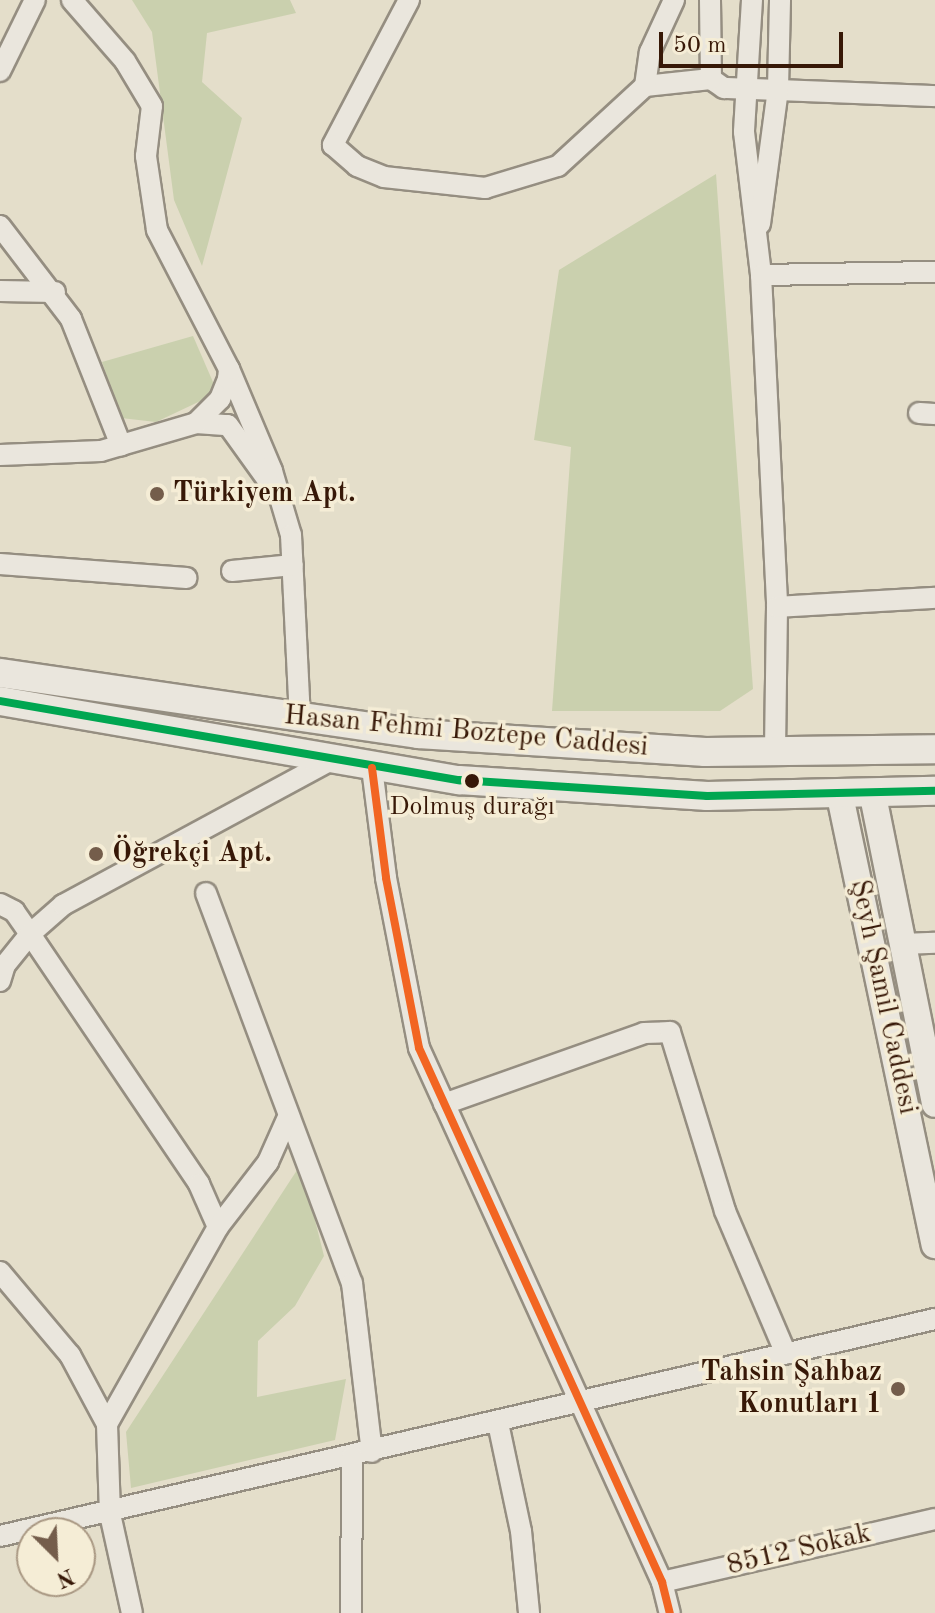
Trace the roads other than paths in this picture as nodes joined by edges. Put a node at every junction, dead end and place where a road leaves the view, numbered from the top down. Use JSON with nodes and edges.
{"nodes":[{"id":1,"x":35,"y":0,"type":"edge"},
{"id":2,"x":72,"y":0,"type":"edge"},
{"id":3,"x":409,"y":0,"type":"edge"},
{"id":4,"x":674,"y":0,"type":"edge"},
{"id":5,"x":710,"y":0,"type":"edge"},
{"id":6,"x":752,"y":0,"type":"edge"},
{"id":7,"x":780,"y":0,"type":"edge"},
{"id":8,"x":0,"y":71,"type":"edge"},
{"id":9,"x":711,"y":79,"type":"junction"},
{"id":10,"x":645,"y":86,"type":"junction"},
{"id":11,"x":747,"y":88,"type":"junction"},
{"id":12,"x":778,"y":89,"type":"junction"},
{"id":13,"x":935,"y":96,"type":"edge"},
{"id":14,"x":0,"y":226,"type":"edge"},
{"id":15,"x":759,"y":232,"type":"junction"},
{"id":16,"x":935,"y":272,"type":"edge"},
{"id":17,"x":761,"y":275,"type":"junction"},
{"id":18,"x":0,"y":291,"type":"edge"},
{"id":19,"x":55,"y":292,"type":"junction"},
{"id":20,"x":229,"y":369,"type":"junction"},
{"id":21,"x":196,"y":423,"type":"junction"},
{"id":22,"x":121,"y":445,"type":"junction"},
{"id":23,"x":0,"y":455,"type":"edge"},
{"id":24,"x":279,"y":495,"type":"junction"},
{"id":25,"x":0,"y":564,"type":"edge"},
{"id":26,"x":293,"y":565,"type":"junction"},
{"id":27,"x":232,"y":571,"type":"dead end"},
{"id":28,"x":186,"y":578,"type":"dead end"},
{"id":29,"x":935,"y":598,"type":"edge"},
{"id":30,"x":777,"y":607,"type":"junction"},
{"id":31,"x":0,"y":673,"type":"edge"},
{"id":32,"x":0,"y":701,"type":"edge"},
{"id":33,"x":300,"y":718,"type":"junction"},
{"id":34,"x":935,"y":749,"type":"edge"},
{"id":35,"x":775,"y":753,"type":"junction"},
{"id":36,"x":331,"y":760,"type":"junction"},
{"id":37,"x":372,"y":768,"type":"junction"},
{"id":38,"x":935,"y":791,"type":"edge"},
{"id":39,"x":840,"y":796,"type":"junction"},
{"id":40,"x":873,"y":796,"type":"junction"},
{"id":41,"x":206,"y":893,"type":"dead end"},
{"id":42,"x":0,"y":904,"type":"edge"},
{"id":43,"x":30,"y":934,"type":"junction"},
{"id":44,"x":935,"y":943,"type":"edge"},
{"id":45,"x":902,"y":944,"type":"junction"},
{"id":46,"x":0,"y":981,"type":"edge"},
{"id":47,"x":444,"y":1104,"type":"junction"},
{"id":48,"x":935,"y":1104,"type":"edge"},
{"id":49,"x":288,"y":1117,"type":"junction"},
{"id":50,"x":218,"y":1227,"type":"junction"},
{"id":51,"x":935,"y":1245,"type":"edge"},
{"id":52,"x":0,"y":1272,"type":"edge"},
{"id":53,"x":935,"y":1319,"type":"edge"},
{"id":54,"x":786,"y":1354,"type":"junction"},
{"id":55,"x":578,"y":1405,"type":"junction"},
{"id":56,"x":498,"y":1423,"type":"junction"},
{"id":57,"x":107,"y":1424,"type":"junction"},
{"id":58,"x":362,"y":1454,"type":"junction"},
{"id":59,"x":110,"y":1514,"type":"junction"},
{"id":60,"x":935,"y":1519,"type":"edge"},
{"id":61,"x":0,"y":1536,"type":"edge"},
{"id":62,"x":662,"y":1582,"type":"junction"},
{"id":63,"x":132,"y":1613,"type":"edge"},
{"id":64,"x":351,"y":1613,"type":"edge"},
{"id":65,"x":529,"y":1613,"type":"edge"},
{"id":66,"x":670,"y":1613,"type":"edge"}],
"edges":[{"from":1,"to":8,"type":"street"},
{"from":2,"to":20,"type":"street"},
{"from":3,"to":10,"type":"street"},
{"from":4,"to":10,"type":"street"},
{"from":5,"to":9,"type":"street"},
{"from":6,"to":11,"type":"street"},
{"from":7,"to":12,"type":"street"},
{"from":9,"to":10,"type":"street"},
{"from":9,"to":11,"type":"street"},
{"from":11,"to":12,"type":"street"},
{"from":11,"to":15,"type":"street"},
{"from":12,"to":13,"type":"street"},
{"from":12,"to":15,"type":"street"},
{"from":14,"to":19,"type":"street"},
{"from":15,"to":17,"type":"street"},
{"from":16,"to":17,"type":"street"},
{"from":17,"to":30,"type":"street"},
{"from":18,"to":19,"type":"street"},
{"from":19,"to":22,"type":"street"},
{"from":20,"to":21,"type":"street"},
{"from":20,"to":24,"type":"street"},
{"from":21,"to":22,"type":"street"},
{"from":21,"to":24,"type":"street"},
{"from":22,"to":23,"type":"street"},
{"from":24,"to":26,"type":"street"},
{"from":25,"to":28,"type":"street"},
{"from":26,"to":27,"type":"street"},
{"from":26,"to":33,"type":"street"},
{"from":29,"to":30,"type":"street"},
{"from":30,"to":35,"type":"street"},
{"from":31,"to":33,"type":"main road","name":"Hasan Fehmi Boztepe Caddesi"},
{"from":32,"to":36,"type":"main road","name":"Hasan Fehmi Boztepe Caddesi"},
{"from":33,"to":35,"type":"main road","name":"Hasan Fehmi Boztepe Caddesi"},
{"from":34,"to":35,"type":"main road","name":"Hasan Fehmi Boztepe Caddesi"},
{"from":36,"to":37,"type":"main road","name":"Hasan Fehmi Boztepe Caddesi"},
{"from":36,"to":43,"type":"street"},
{"from":37,"to":39,"type":"main road","name":"Hasan Fehmi Boztepe Caddesi"},
{"from":37,"to":47,"type":"street"},
{"from":38,"to":40,"type":"main road","name":"Hasan Fehmi Boztepe Caddesi"},
{"from":39,"to":40,"type":"main road","name":"Hasan Fehmi Boztepe Caddesi"},
{"from":39,"to":51,"type":"street","name":"Şeyh Şamil Caddesi"},
{"from":40,"to":45,"type":"street","name":"Şeyh Şamil Caddesi"},
{"from":41,"to":49,"type":"street"},
{"from":42,"to":43,"type":"street"},
{"from":43,"to":46,"type":"street"},
{"from":43,"to":50,"type":"street"},
{"from":44,"to":45,"type":"street"},
{"from":45,"to":48,"type":"street","name":"Şeyh Şamil Caddesi"},
{"from":47,"to":54,"type":"street"},
{"from":47,"to":55,"type":"street"},
{"from":49,"to":50,"type":"street"},
{"from":49,"to":58,"type":"street"},
{"from":50,"to":57,"type":"street"},
{"from":52,"to":57,"type":"street"},
{"from":53,"to":54,"type":"street"},
{"from":54,"to":55,"type":"street"},
{"from":55,"to":56,"type":"street"},
{"from":55,"to":62,"type":"street"},
{"from":56,"to":58,"type":"street"},
{"from":56,"to":65,"type":"street"},
{"from":57,"to":59,"type":"street"},
{"from":58,"to":59,"type":"street"},
{"from":58,"to":64,"type":"street"},
{"from":59,"to":61,"type":"street"},
{"from":59,"to":63,"type":"street"},
{"from":60,"to":62,"type":"street","name":"8512 Sokak"},
{"from":62,"to":66,"type":"street"}]}
